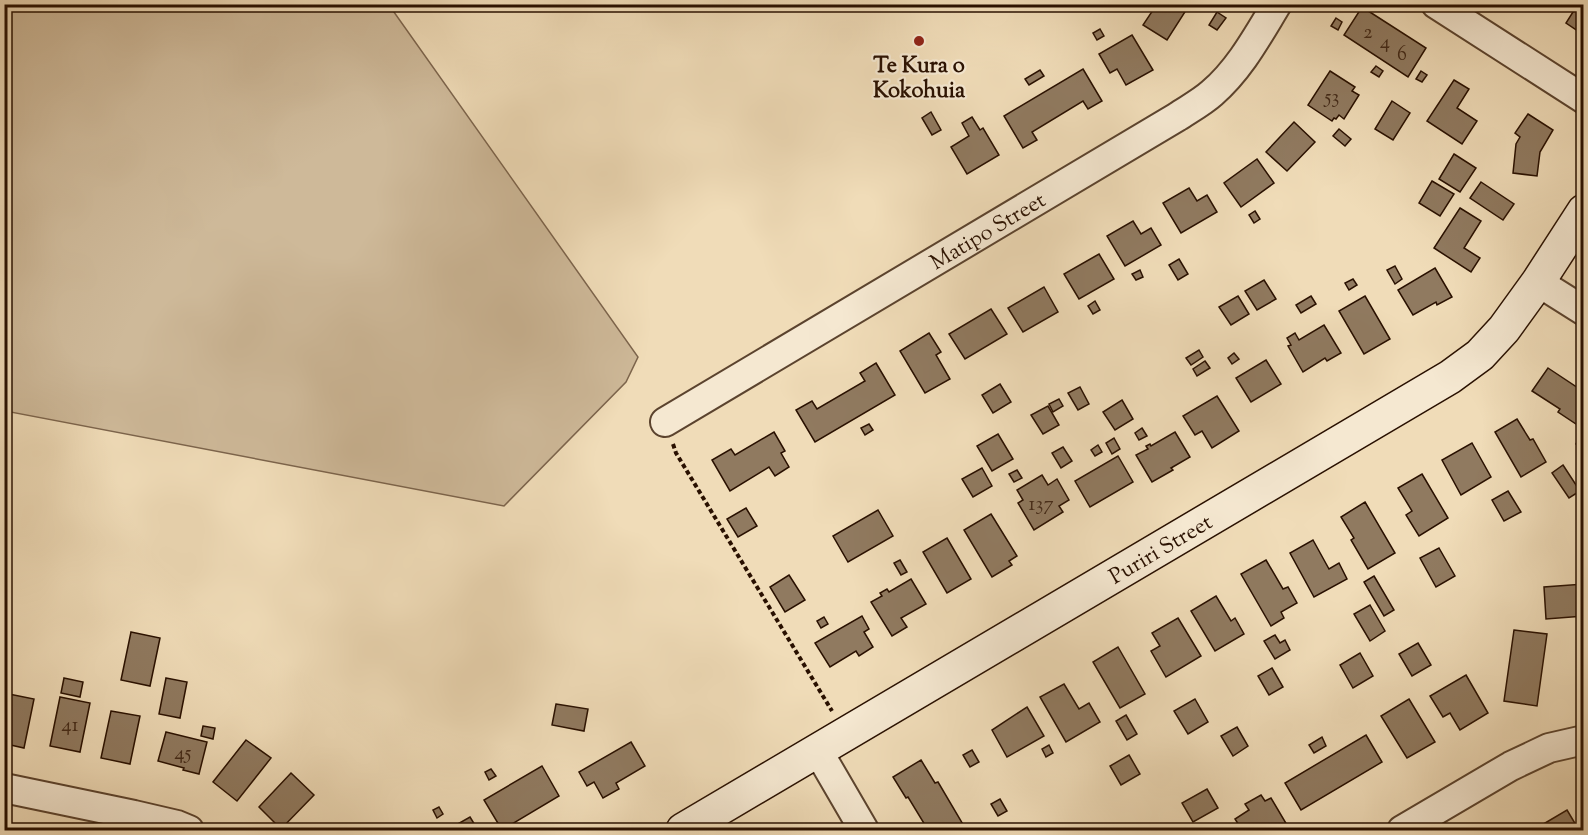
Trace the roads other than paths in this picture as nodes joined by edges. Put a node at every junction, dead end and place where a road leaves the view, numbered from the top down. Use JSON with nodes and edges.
{"nodes":[{"id":1,"x":1277,"y":4,"type":"edge"},
{"id":2,"x":1436,"y":4,"type":"edge"},
{"id":3,"x":1584,"y":99,"type":"edge"},
{"id":4,"x":1584,"y":211,"type":"edge"},
{"id":5,"x":1538,"y":282,"type":"junction"},
{"id":6,"x":1584,"y":311,"type":"edge"},
{"id":7,"x":665,"y":422,"type":"road end"},
{"id":8,"x":1584,"y":740,"type":"edge"},
{"id":9,"x":818,"y":752,"type":"junction"},
{"id":10,"x":4,"y":788,"type":"edge"},
{"id":11,"x":189,"y":831,"type":"edge"},
{"id":12,"x":683,"y":831,"type":"edge"},
{"id":13,"x":864,"y":831,"type":"edge"},
{"id":14,"x":1402,"y":831,"type":"edge"}],
"edges":[{"from":1,"to":7,"type":"street","name":"Matipo Street"},
{"from":2,"to":3,"type":"street"},
{"from":4,"to":5,"type":"main road","name":"Puriri Street"},
{"from":5,"to":6,"type":"street"},
{"from":5,"to":9,"type":"main road","name":"Puriri Street"},
{"from":8,"to":14,"type":"street"},
{"from":9,"to":12,"type":"main road","name":"Puriri Street"},
{"from":9,"to":13,"type":"street"},
{"from":10,"to":11,"type":"street"}]}
